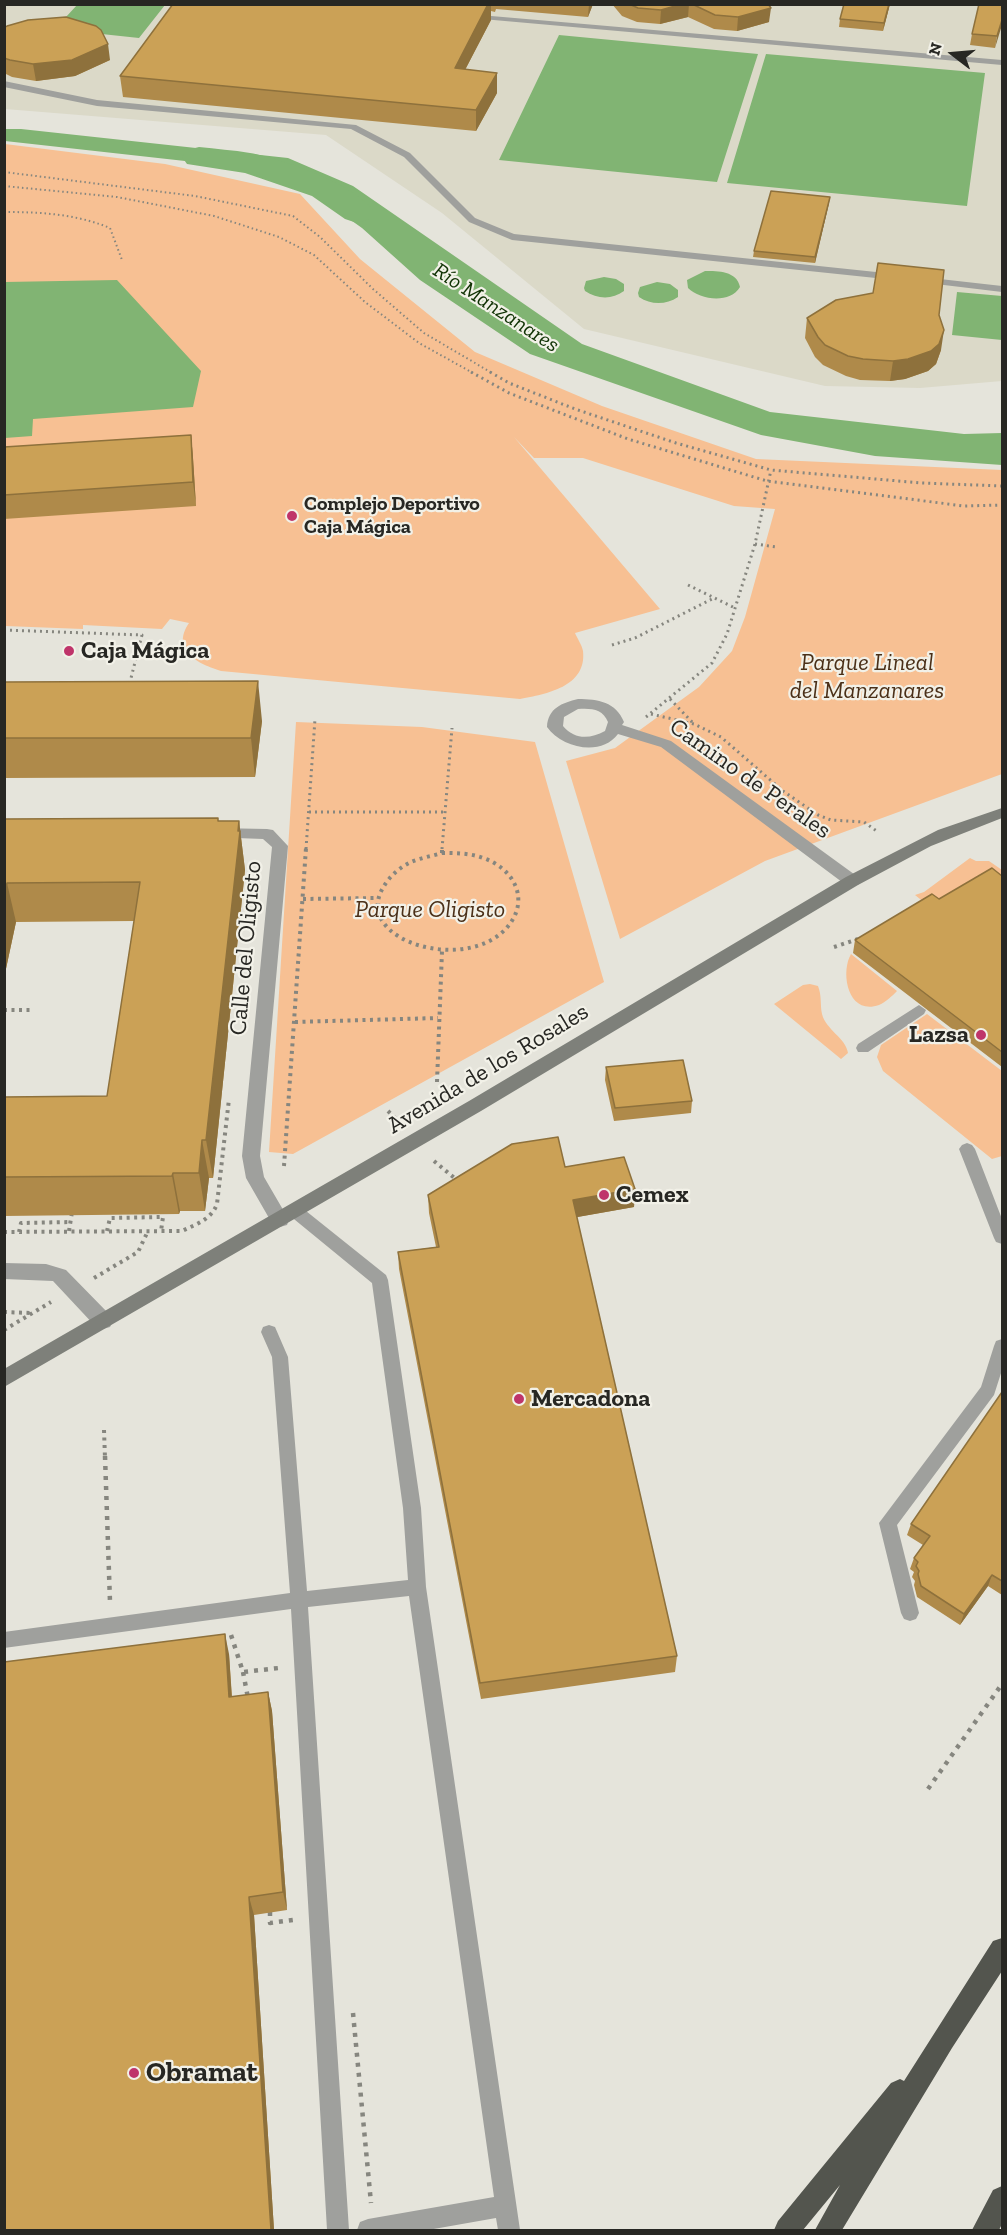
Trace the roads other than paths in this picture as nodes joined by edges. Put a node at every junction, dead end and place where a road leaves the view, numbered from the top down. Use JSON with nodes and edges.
{"nodes":[{"id":1,"x":456,"y":14,"type":"edge"},
{"id":2,"x":1002,"y":63,"type":"edge"},
{"id":3,"x":4,"y":84,"type":"edge"},
{"id":4,"x":1002,"y":289,"type":"edge"},
{"id":5,"x":615,"y":728,"type":"dead end"},
{"id":6,"x":1002,"y":813,"type":"edge"},
{"id":7,"x":198,"y":833,"type":"edge"},
{"id":8,"x":852,"y":881,"type":"junction"},
{"id":9,"x":919,"y":1010,"type":"dead end"},
{"id":10,"x":863,"y":1048,"type":"dead end"},
{"id":11,"x":967,"y":1149,"type":"dead end"},
{"id":12,"x":287,"y":1216,"type":"junction"},
{"id":13,"x":1002,"y":1238,"type":"edge"},
{"id":14,"x":4,"y":1271,"type":"edge"},
{"id":15,"x":103,"y":1321,"type":"junction"},
{"id":16,"x":269,"y":1332,"type":"dead end"},
{"id":17,"x":1002,"y":1346,"type":"edge"},
{"id":18,"x":4,"y":1379,"type":"edge"},
{"id":19,"x":417,"y":1587,"type":"junction"},
{"id":20,"x":298,"y":1600,"type":"junction"},
{"id":21,"x":910,"y":1613,"type":"dead end"},
{"id":22,"x":4,"y":1640,"type":"edge"},
{"id":23,"x":1002,"y":1950,"type":"edge"},
{"id":24,"x":943,"y":2039,"type":"junction"},
{"id":25,"x":1001,"y":2202,"type":"edge"},
{"id":26,"x":506,"y":2206,"type":"junction"},
{"id":27,"x":338,"y":2230,"type":"edge"},
{"id":28,"x":368,"y":2230,"type":"edge"},
{"id":29,"x":509,"y":2230,"type":"edge"},
{"id":30,"x":788,"y":2230,"type":"edge"},
{"id":31,"x":828,"y":2230,"type":"edge"},
{"id":32,"x":987,"y":2230,"type":"edge"}],
"edges":[{"from":1,"to":2,"type":"lane"},
{"from":3,"to":4,"type":"lane"},
{"from":5,"to":8,"type":"street","name":"Camino de Perales"},
{"from":6,"to":8,"type":"main road","name":"Avenida de los Rosales"},
{"from":7,"to":12,"type":"street","name":"Calle del Oligisto"},
{"from":8,"to":12,"type":"main road","name":"Avenida de los Rosales"},
{"from":9,"to":10,"type":"lane"},
{"from":11,"to":13,"type":"lane"},
{"from":12,"to":15,"type":"main road","name":"Avenida de los Rosales"},
{"from":12,"to":19,"type":"lane"},
{"from":14,"to":15,"type":"street"},
{"from":15,"to":18,"type":"main road","name":"Avenida de los Rosales"},
{"from":16,"to":20,"type":"lane"},
{"from":17,"to":21,"type":"lane"},
{"from":19,"to":20,"type":"lane"},
{"from":19,"to":26,"type":"lane"},
{"from":20,"to":22,"type":"lane"},
{"from":20,"to":27,"type":"lane"},
{"from":23,"to":24,"type":"highway"},
{"from":24,"to":30,"type":"highway"},
{"from":24,"to":31,"type":"highway"},
{"from":25,"to":32,"type":"highway"},
{"from":26,"to":28,"type":"lane"},
{"from":26,"to":29,"type":"lane"}]}
